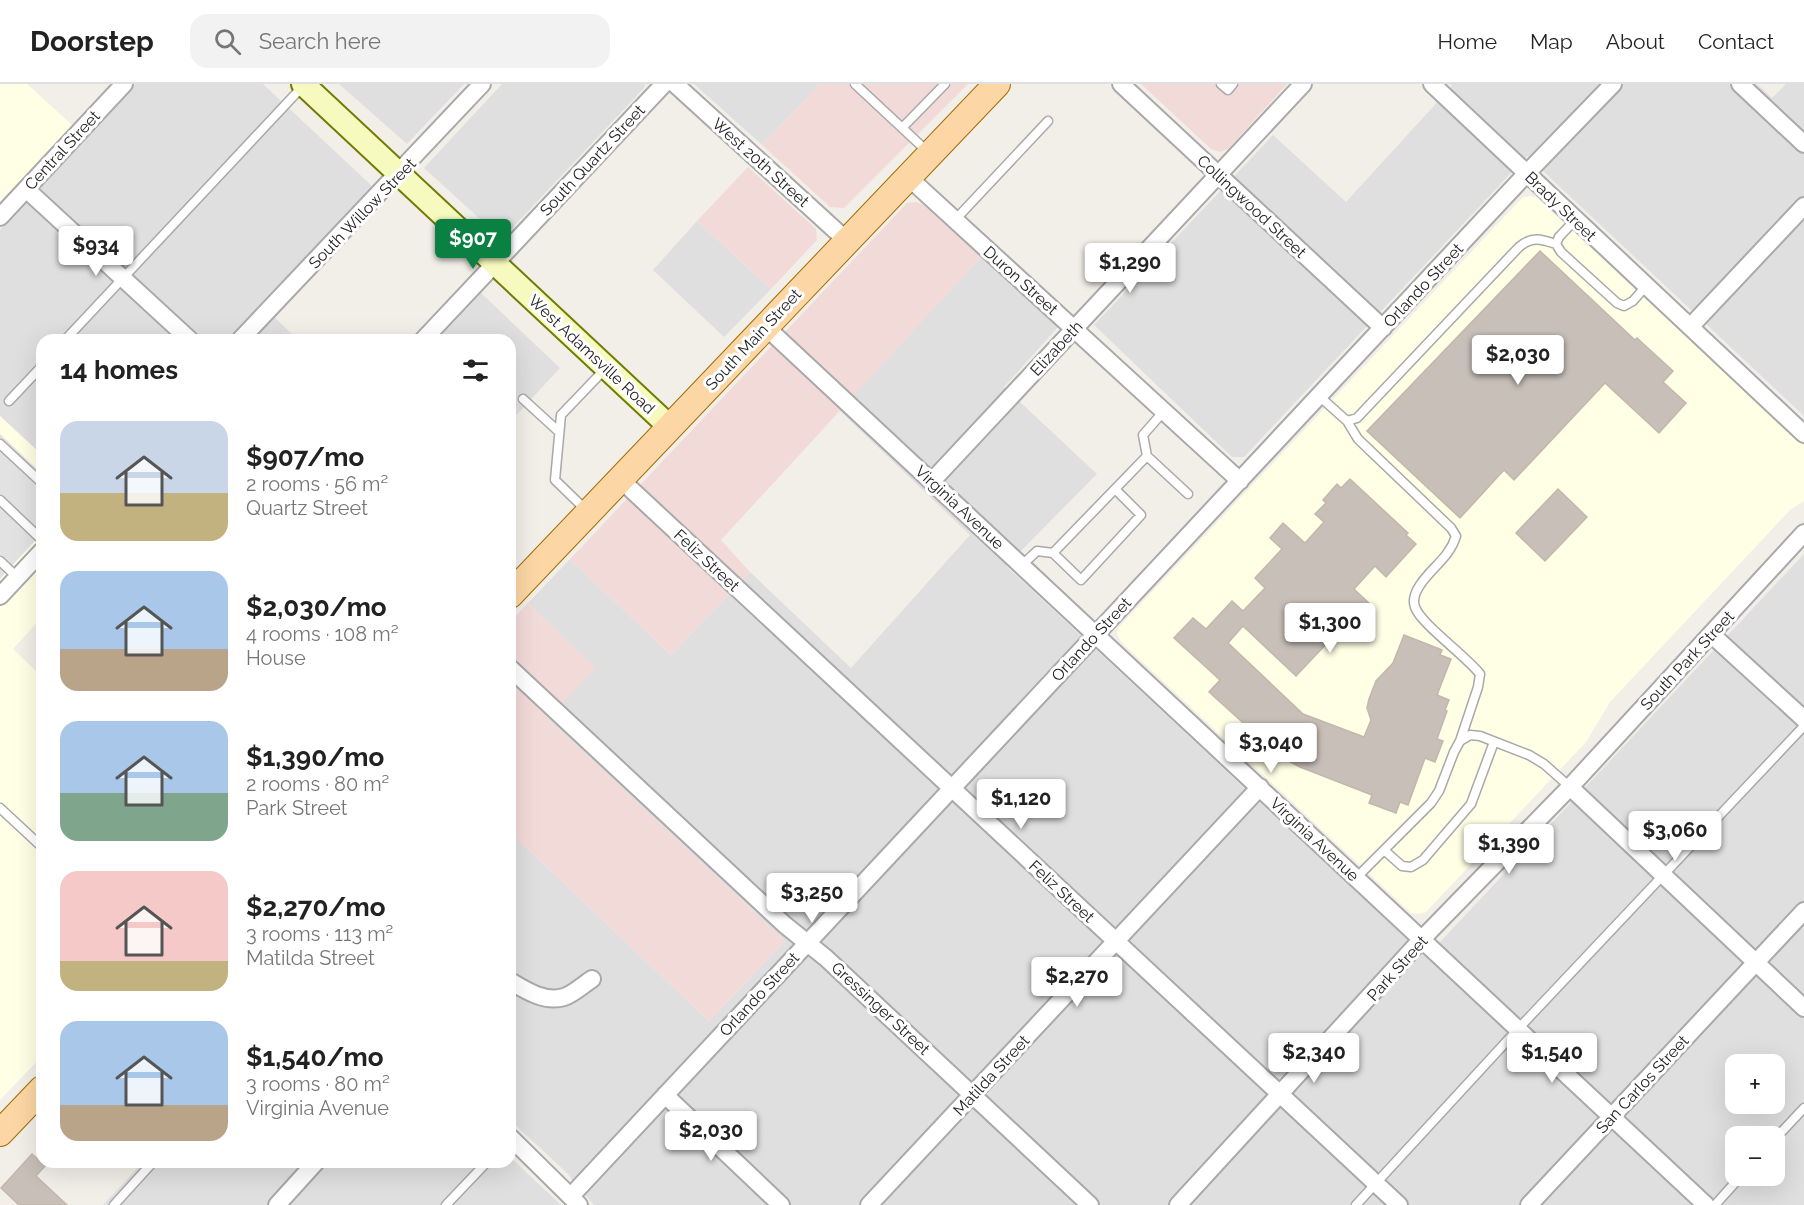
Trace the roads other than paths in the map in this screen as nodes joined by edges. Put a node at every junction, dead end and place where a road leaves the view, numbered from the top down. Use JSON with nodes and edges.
{"nodes":[{"id":1,"x":124,"y":84,"type":"edge"},
{"id":2,"x":304,"y":84,"type":"edge"},
{"id":3,"x":482,"y":84,"type":"edge"},
{"id":4,"x":664,"y":84,"type":"edge"},
{"id":5,"x":675,"y":84,"type":"edge"},
{"id":6,"x":855,"y":84,"type":"edge"},
{"id":7,"x":945,"y":84,"type":"edge"},
{"id":8,"x":997,"y":84,"type":"edge"},
{"id":9,"x":1121,"y":84,"type":"edge"},
{"id":10,"x":1221,"y":84,"type":"edge"},
{"id":11,"x":1233,"y":84,"type":"edge"},
{"id":12,"x":1432,"y":84,"type":"edge"},
{"id":13,"x":1613,"y":84,"type":"edge"},
{"id":14,"x":1301,"y":85,"type":"edge"},
{"id":15,"x":1745,"y":86,"type":"edge"},
{"id":16,"x":1048,"y":121,"type":"dead end"},
{"id":17,"x":902,"y":128,"type":"junction"},
{"id":18,"x":1804,"y":144,"type":"edge"},
{"id":19,"x":929,"y":153,"type":"junction"},
{"id":20,"x":400,"y":173,"type":"junction"},
{"id":21,"x":1527,"y":173,"type":"junction"},
{"id":22,"x":1218,"y":174,"type":"junction"},
{"id":23,"x":907,"y":176,"type":"junction"},
{"id":24,"x":26,"y":189,"type":"junction"},
{"id":25,"x":1804,"y":206,"type":"edge"},
{"id":26,"x":0,"y":217,"type":"edge"},
{"id":27,"x":956,"y":220,"type":"junction"},
{"id":28,"x":1575,"y":220,"type":"junction"},
{"id":29,"x":846,"y":240,"type":"junction"},
{"id":30,"x":1556,"y":244,"type":"junction"},
{"id":31,"x":495,"y":263,"type":"junction"},
{"id":32,"x":123,"y":278,"type":"junction"},
{"id":33,"x":1646,"y":286,"type":"junction"},
{"id":34,"x":765,"y":326,"type":"junction"},
{"id":35,"x":1690,"y":327,"type":"junction"},
{"id":36,"x":1383,"y":328,"type":"junction"},
{"id":37,"x":1074,"y":329,"type":"junction"},
{"id":38,"x":71,"y":334,"type":"edge"},
{"id":39,"x":184,"y":334,"type":"edge"},
{"id":40,"x":246,"y":334,"type":"edge"},
{"id":41,"x":429,"y":334,"type":"edge"},
{"id":42,"x":606,"y":367,"type":"junction"},
{"id":43,"x":36,"y":372,"type":"edge"},
{"id":44,"x":1319,"y":396,"type":"junction"},
{"id":45,"x":523,"y":399,"type":"dead end"},
{"id":46,"x":9,"y":401,"type":"dead end"},
{"id":47,"x":1164,"y":411,"type":"junction"},
{"id":48,"x":1347,"y":421,"type":"junction"},
{"id":49,"x":670,"y":427,"type":"junction"},
{"id":50,"x":558,"y":431,"type":"junction"},
{"id":51,"x":1804,"y":434,"type":"edge"},
{"id":52,"x":0,"y":444,"type":"edge"},
{"id":53,"x":1147,"y":456,"type":"junction"},
{"id":54,"x":36,"y":477,"type":"edge"},
{"id":55,"x":620,"y":479,"type":"junction"},
{"id":56,"x":932,"y":481,"type":"junction"},
{"id":57,"x":1240,"y":481,"type":"junction"},
{"id":58,"x":1115,"y":489,"type":"junction"},
{"id":59,"x":1188,"y":494,"type":"dead end"},
{"id":60,"x":0,"y":500,"type":"edge"},
{"id":61,"x":588,"y":513,"type":"junction"},
{"id":62,"x":36,"y":534,"type":"edge"},
{"id":63,"x":1804,"y":534,"type":"edge"},
{"id":64,"x":1053,"y":554,"type":"junction"},
{"id":65,"x":36,"y":558,"type":"edge"},
{"id":66,"x":0,"y":561,"type":"edge"},
{"id":67,"x":1022,"y":565,"type":"junction"},
{"id":68,"x":18,"y":578,"type":"junction"},
{"id":69,"x":516,"y":589,"type":"edge"},
{"id":70,"x":0,"y":596,"type":"edge"},
{"id":71,"x":1096,"y":633,"type":"junction"},
{"id":72,"x":1711,"y":634,"type":"junction"},
{"id":73,"x":516,"y":674,"type":"edge"},
{"id":74,"x":1804,"y":719,"type":"edge"},
{"id":75,"x":1804,"y":726,"type":"edge"},
{"id":76,"x":1460,"y":741,"type":"junction"},
{"id":77,"x":1494,"y":742,"type":"junction"},
{"id":78,"x":1260,"y":787,"type":"junction"},
{"id":79,"x":1570,"y":787,"type":"junction"},
{"id":80,"x":951,"y":788,"type":"junction"},
{"id":81,"x":0,"y":808,"type":"edge"},
{"id":82,"x":36,"y":841,"type":"edge"},
{"id":83,"x":1384,"y":850,"type":"junction"},
{"id":84,"x":1663,"y":875,"type":"junction"},
{"id":85,"x":1357,"y":878,"type":"junction"},
{"id":86,"x":1804,"y":911,"type":"edge"},
{"id":87,"x":1422,"y":939,"type":"junction"},
{"id":88,"x":1116,"y":941,"type":"junction"},
{"id":89,"x":807,"y":943,"type":"junction"},
{"id":90,"x":1755,"y":962,"type":"junction"},
{"id":91,"x":592,"y":979,"type":"dead end"},
{"id":92,"x":516,"y":985,"type":"edge"},
{"id":93,"x":1804,"y":1008,"type":"edge"},
{"id":94,"x":1518,"y":1029,"type":"junction"},
{"id":95,"x":972,"y":1094,"type":"junction"},
{"id":96,"x":36,"y":1095,"type":"edge"},
{"id":97,"x":665,"y":1095,"type":"junction"},
{"id":98,"x":1281,"y":1095,"type":"junction"},
{"id":99,"x":1804,"y":1107,"type":"edge"},
{"id":100,"x":1612,"y":1116,"type":"junction"},
{"id":101,"x":1785,"y":1128,"type":"edge"},
{"id":102,"x":0,"y":1133,"type":"edge"},
{"id":103,"x":516,"y":1144,"type":"edge"},
{"id":104,"x":148,"y":1168,"type":"edge"},
{"id":105,"x":311,"y":1168,"type":"edge"},
{"id":106,"x":481,"y":1168,"type":"edge"},
{"id":107,"x":1376,"y":1184,"type":"junction"},
{"id":108,"x":1732,"y":1186,"type":"edge"},
{"id":109,"x":575,"y":1200,"type":"edge"},
{"id":110,"x":114,"y":1205,"type":"edge"},
{"id":111,"x":277,"y":1205,"type":"edge"},
{"id":112,"x":446,"y":1205,"type":"edge"},
{"id":113,"x":781,"y":1205,"type":"edge"},
{"id":114,"x":869,"y":1205,"type":"edge"},
{"id":115,"x":1090,"y":1205,"type":"edge"},
{"id":116,"x":1178,"y":1205,"type":"edge"},
{"id":117,"x":1356,"y":1205,"type":"edge"},
{"id":118,"x":1399,"y":1205,"type":"edge"},
{"id":119,"x":1529,"y":1205,"type":"edge"},
{"id":120,"x":1706,"y":1205,"type":"edge"},
{"id":121,"x":1715,"y":1205,"type":"edge"}],
"edges":[{"from":1,"to":24,"type":"street","name":"Central Street"},
{"from":2,"to":20,"type":"street","name":"West Adamsville Road"},
{"from":2,"to":32,"type":"lane"},
{"from":3,"to":20,"type":"street","name":"South Willow Street"},
{"from":4,"to":31,"type":"street","name":"South Quartz Street"},
{"from":5,"to":29,"type":"street","name":"West 20th Street"},
{"from":6,"to":17,"type":"lane"},
{"from":7,"to":17,"type":"lane"},
{"from":8,"to":19,"type":"main road","name":"South Main Street"},
{"from":9,"to":22,"type":"street","name":"Collingwood Street"},
{"from":10,"to":11,"type":"lane"},
{"from":12,"to":21,"type":"street","name":"Brady Street"},
{"from":13,"to":21,"type":"street","name":"Orlando Street"},
{"from":14,"to":22,"type":"street","name":"Elizabeth"},
{"from":15,"to":18,"type":"street"},
{"from":16,"to":27,"type":"lane"},
{"from":17,"to":19,"type":"lane"},
{"from":19,"to":23,"type":"main road","name":"South Main Street"},
{"from":20,"to":31,"type":"street","name":"West Adamsville Road"},
{"from":20,"to":40,"type":"street","name":"South Willow Street"},
{"from":21,"to":28,"type":"street","name":"Brady Street"},
{"from":21,"to":36,"type":"street","name":"Orlando Street"},
{"from":22,"to":36,"type":"street","name":"Collingwood Street"},
{"from":22,"to":37,"type":"street","name":"Elizabeth"},
{"from":23,"to":27,"type":"street","name":"Duron Street"},
{"from":23,"to":29,"type":"main road","name":"South Main Street"},
{"from":24,"to":26,"type":"street","name":"Central Street"},
{"from":24,"to":32,"type":"street"},
{"from":25,"to":35,"type":"street"},
{"from":27,"to":37,"type":"street","name":"Duron Street"},
{"from":28,"to":30,"type":"lane"},
{"from":28,"to":33,"type":"street","name":"Brady Street"},
{"from":29,"to":34,"type":"main road","name":"South Main Street"},
{"from":30,"to":33,"type":"lane"},
{"from":30,"to":48,"type":"lane"},
{"from":31,"to":41,"type":"street","name":"South Quartz Street"},
{"from":31,"to":42,"type":"street","name":"West Adamsville Road"},
{"from":32,"to":38,"type":"lane"},
{"from":32,"to":39,"type":"street"},
{"from":33,"to":35,"type":"street","name":"Brady Street"},
{"from":34,"to":49,"type":"main road","name":"South Main Street"},
{"from":34,"to":56,"type":"street","name":"Virginia Avenue"},
{"from":35,"to":51,"type":"street","name":"Brady Street"},
{"from":36,"to":44,"type":"street","name":"Orlando Street"},
{"from":37,"to":47,"type":"street","name":"Duron Street"},
{"from":37,"to":56,"type":"street","name":"Elizabeth"},
{"from":42,"to":49,"type":"street","name":"West Adamsville Road"},
{"from":42,"to":50,"type":"lane"},
{"from":43,"to":46,"type":"lane"},
{"from":44,"to":48,"type":"lane"},
{"from":44,"to":57,"type":"street","name":"Orlando Street"},
{"from":45,"to":50,"type":"lane"},
{"from":47,"to":53,"type":"lane"},
{"from":47,"to":57,"type":"street","name":"Duron Street"},
{"from":48,"to":76,"type":"lane"},
{"from":49,"to":55,"type":"main road","name":"South Main Street"},
{"from":50,"to":61,"type":"lane"},
{"from":52,"to":54,"type":"lane"},
{"from":53,"to":58,"type":"lane"},
{"from":53,"to":59,"type":"lane"},
{"from":55,"to":61,"type":"main road","name":"South Main Street"},
{"from":55,"to":80,"type":"street","name":"Feliz Street"},
{"from":56,"to":67,"type":"street","name":"Virginia Avenue"},
{"from":57,"to":71,"type":"street","name":"Orlando Street"},
{"from":58,"to":64,"type":"lane"},
{"from":58,"to":64,"type":"lane"},
{"from":60,"to":62,"type":"lane"},
{"from":61,"to":69,"type":"main road","name":"South Main Street"},
{"from":63,"to":72,"type":"street","name":"South Park Street"},
{"from":64,"to":67,"type":"lane"},
{"from":65,"to":68,"type":"street"},
{"from":66,"to":68,"type":"lane"},
{"from":67,"to":71,"type":"street","name":"Virginia Avenue"},
{"from":68,"to":70,"type":"street"},
{"from":71,"to":78,"type":"street","name":"Virginia Avenue"},
{"from":71,"to":80,"type":"street","name":"Orlando Street"},
{"from":72,"to":74,"type":"street"},
{"from":72,"to":79,"type":"street","name":"South Park Street"},
{"from":73,"to":89,"type":"street","name":"Gressinger Street"},
{"from":75,"to":84,"type":"lane"},
{"from":76,"to":77,"type":"lane"},
{"from":76,"to":83,"type":"lane"},
{"from":77,"to":79,"type":"lane"},
{"from":77,"to":83,"type":"lane"},
{"from":78,"to":85,"type":"street","name":"Virginia Avenue"},
{"from":78,"to":88,"type":"street","name":"Matilda Street"},
{"from":79,"to":84,"type":"street"},
{"from":79,"to":87,"type":"street","name":"Park Street"},
{"from":80,"to":88,"type":"street","name":"Feliz Street"},
{"from":80,"to":89,"type":"street","name":"Orlando Street"},
{"from":81,"to":82,"type":"lane"},
{"from":83,"to":85,"type":"lane"},
{"from":84,"to":90,"type":"street"},
{"from":84,"to":94,"type":"lane"},
{"from":85,"to":87,"type":"street","name":"Virginia Avenue"},
{"from":86,"to":90,"type":"street","name":"San Carlos Street"},
{"from":87,"to":94,"type":"street","name":"Virginia Avenue"},
{"from":87,"to":98,"type":"street","name":"Park Street"},
{"from":88,"to":95,"type":"street","name":"Matilda Street"},
{"from":88,"to":98,"type":"street","name":"Feliz Street"},
{"from":89,"to":95,"type":"street","name":"Gressinger Street"},
{"from":89,"to":97,"type":"street","name":"Orlando Street"},
{"from":90,"to":93,"type":"street"},
{"from":90,"to":100,"type":"street","name":"San Carlos Street"},
{"from":91,"to":92,"type":"street"},
{"from":94,"to":100,"type":"street","name":"Virginia Avenue"},
{"from":94,"to":107,"type":"lane"},
{"from":95,"to":114,"type":"street","name":"Matilda Street"},
{"from":95,"to":115,"type":"street","name":"Gressinger Street"},
{"from":96,"to":102,"type":"main road"},
{"from":97,"to":109,"type":"street","name":"Orlando Street"},
{"from":97,"to":113,"type":"street"},
{"from":98,"to":107,"type":"street","name":"Feliz Street"},
{"from":98,"to":116,"type":"street","name":"Park Street"},
{"from":99,"to":101,"type":"lane"},
{"from":100,"to":119,"type":"street","name":"San Carlos Street"},
{"from":100,"to":120,"type":"street","name":"Virginia Avenue"},
{"from":103,"to":109,"type":"street"},
{"from":104,"to":110,"type":"lane"},
{"from":105,"to":111,"type":"street"},
{"from":106,"to":112,"type":"lane"},
{"from":107,"to":117,"type":"lane"},
{"from":107,"to":118,"type":"street","name":"Feliz Street"},
{"from":108,"to":121,"type":"lane"}]}
